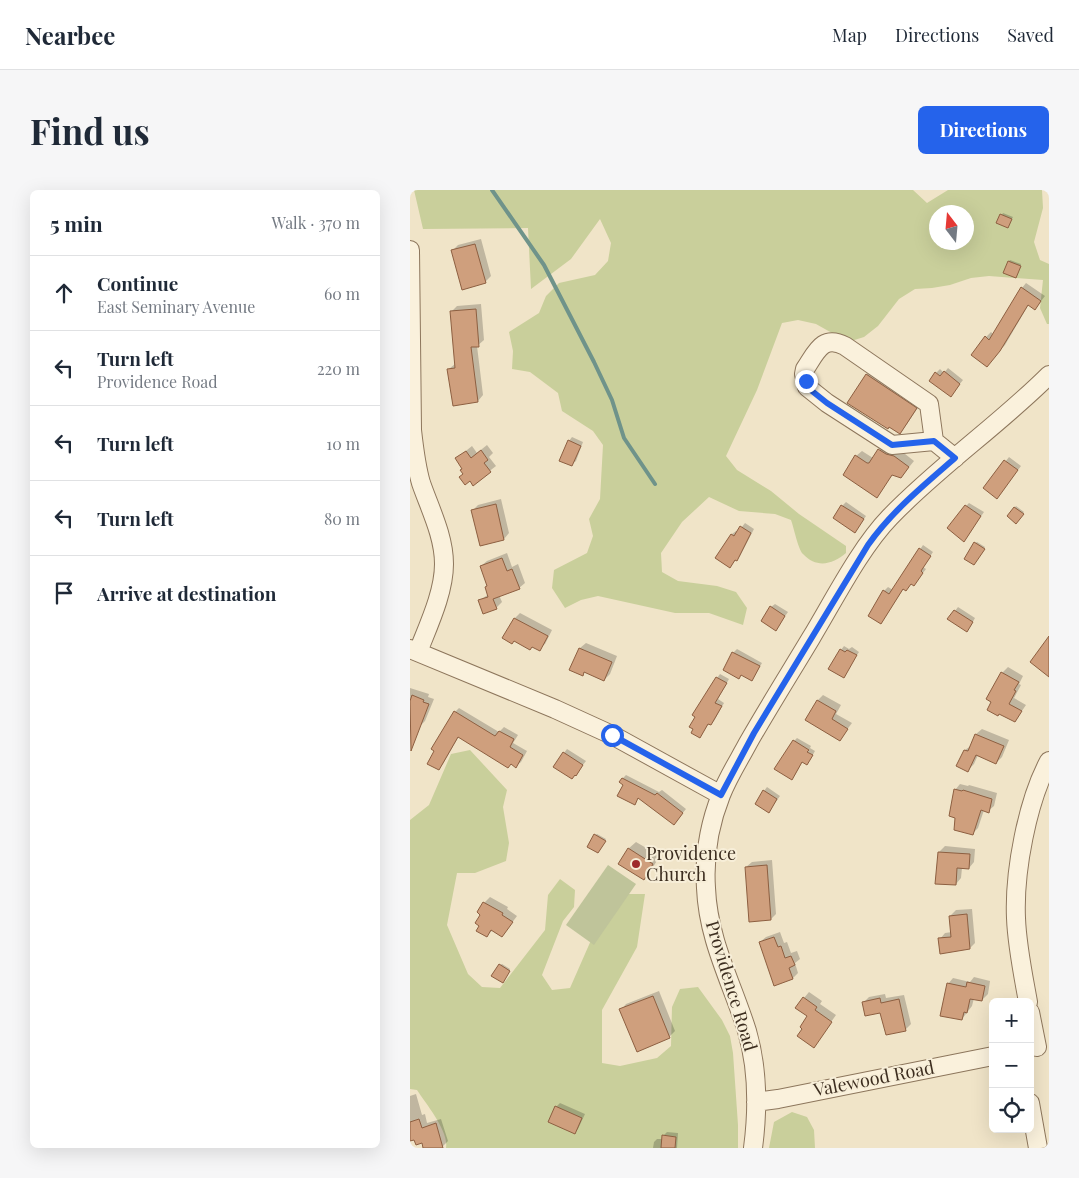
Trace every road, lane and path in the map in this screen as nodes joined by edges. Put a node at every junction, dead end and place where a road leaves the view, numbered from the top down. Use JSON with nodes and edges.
{"nodes":[{"id":1,"x":410,"y":250,"type":"edge"},
{"id":2,"x":1049,"y":375,"type":"edge"},
{"id":3,"x":934,"y":441,"type":"junction"},
{"id":4,"x":955,"y":458,"type":"junction"},
{"id":5,"x":414,"y":651,"type":"edge"},
{"id":6,"x":1049,"y":761,"type":"edge"},
{"id":7,"x":721,"y":795,"type":"junction"},
{"id":8,"x":1027,"y":998,"type":"edge"},
{"id":9,"x":1034,"y":1028,"type":"edge"},
{"id":10,"x":1039,"y":1047,"type":"edge"},
{"id":11,"x":989,"y":1057,"type":"edge"},
{"id":12,"x":756,"y":1102,"type":"junction"},
{"id":13,"x":1034,"y":1126,"type":"edge"},
{"id":14,"x":753,"y":1148,"type":"edge"},
{"id":15,"x":1038,"y":1148,"type":"edge"}],
"edges":[{"from":1,"to":5,"type":"street"},
{"from":2,"to":4,"type":"street","name":"Providence Road"},
{"from":3,"to":3,"type":"street"},
{"from":3,"to":4,"type":"street"},
{"from":4,"to":7,"type":"street","name":"Providence Road"},
{"from":5,"to":7,"type":"street"},
{"from":6,"to":8,"type":"street"},
{"from":7,"to":12,"type":"street","name":"Providence Road"},
{"from":9,"to":10,"type":"street"},
{"from":11,"to":12,"type":"street","name":"Valewood Road"},
{"from":12,"to":14,"type":"street","name":"Providence Road"},
{"from":13,"to":15,"type":"street"}]}
